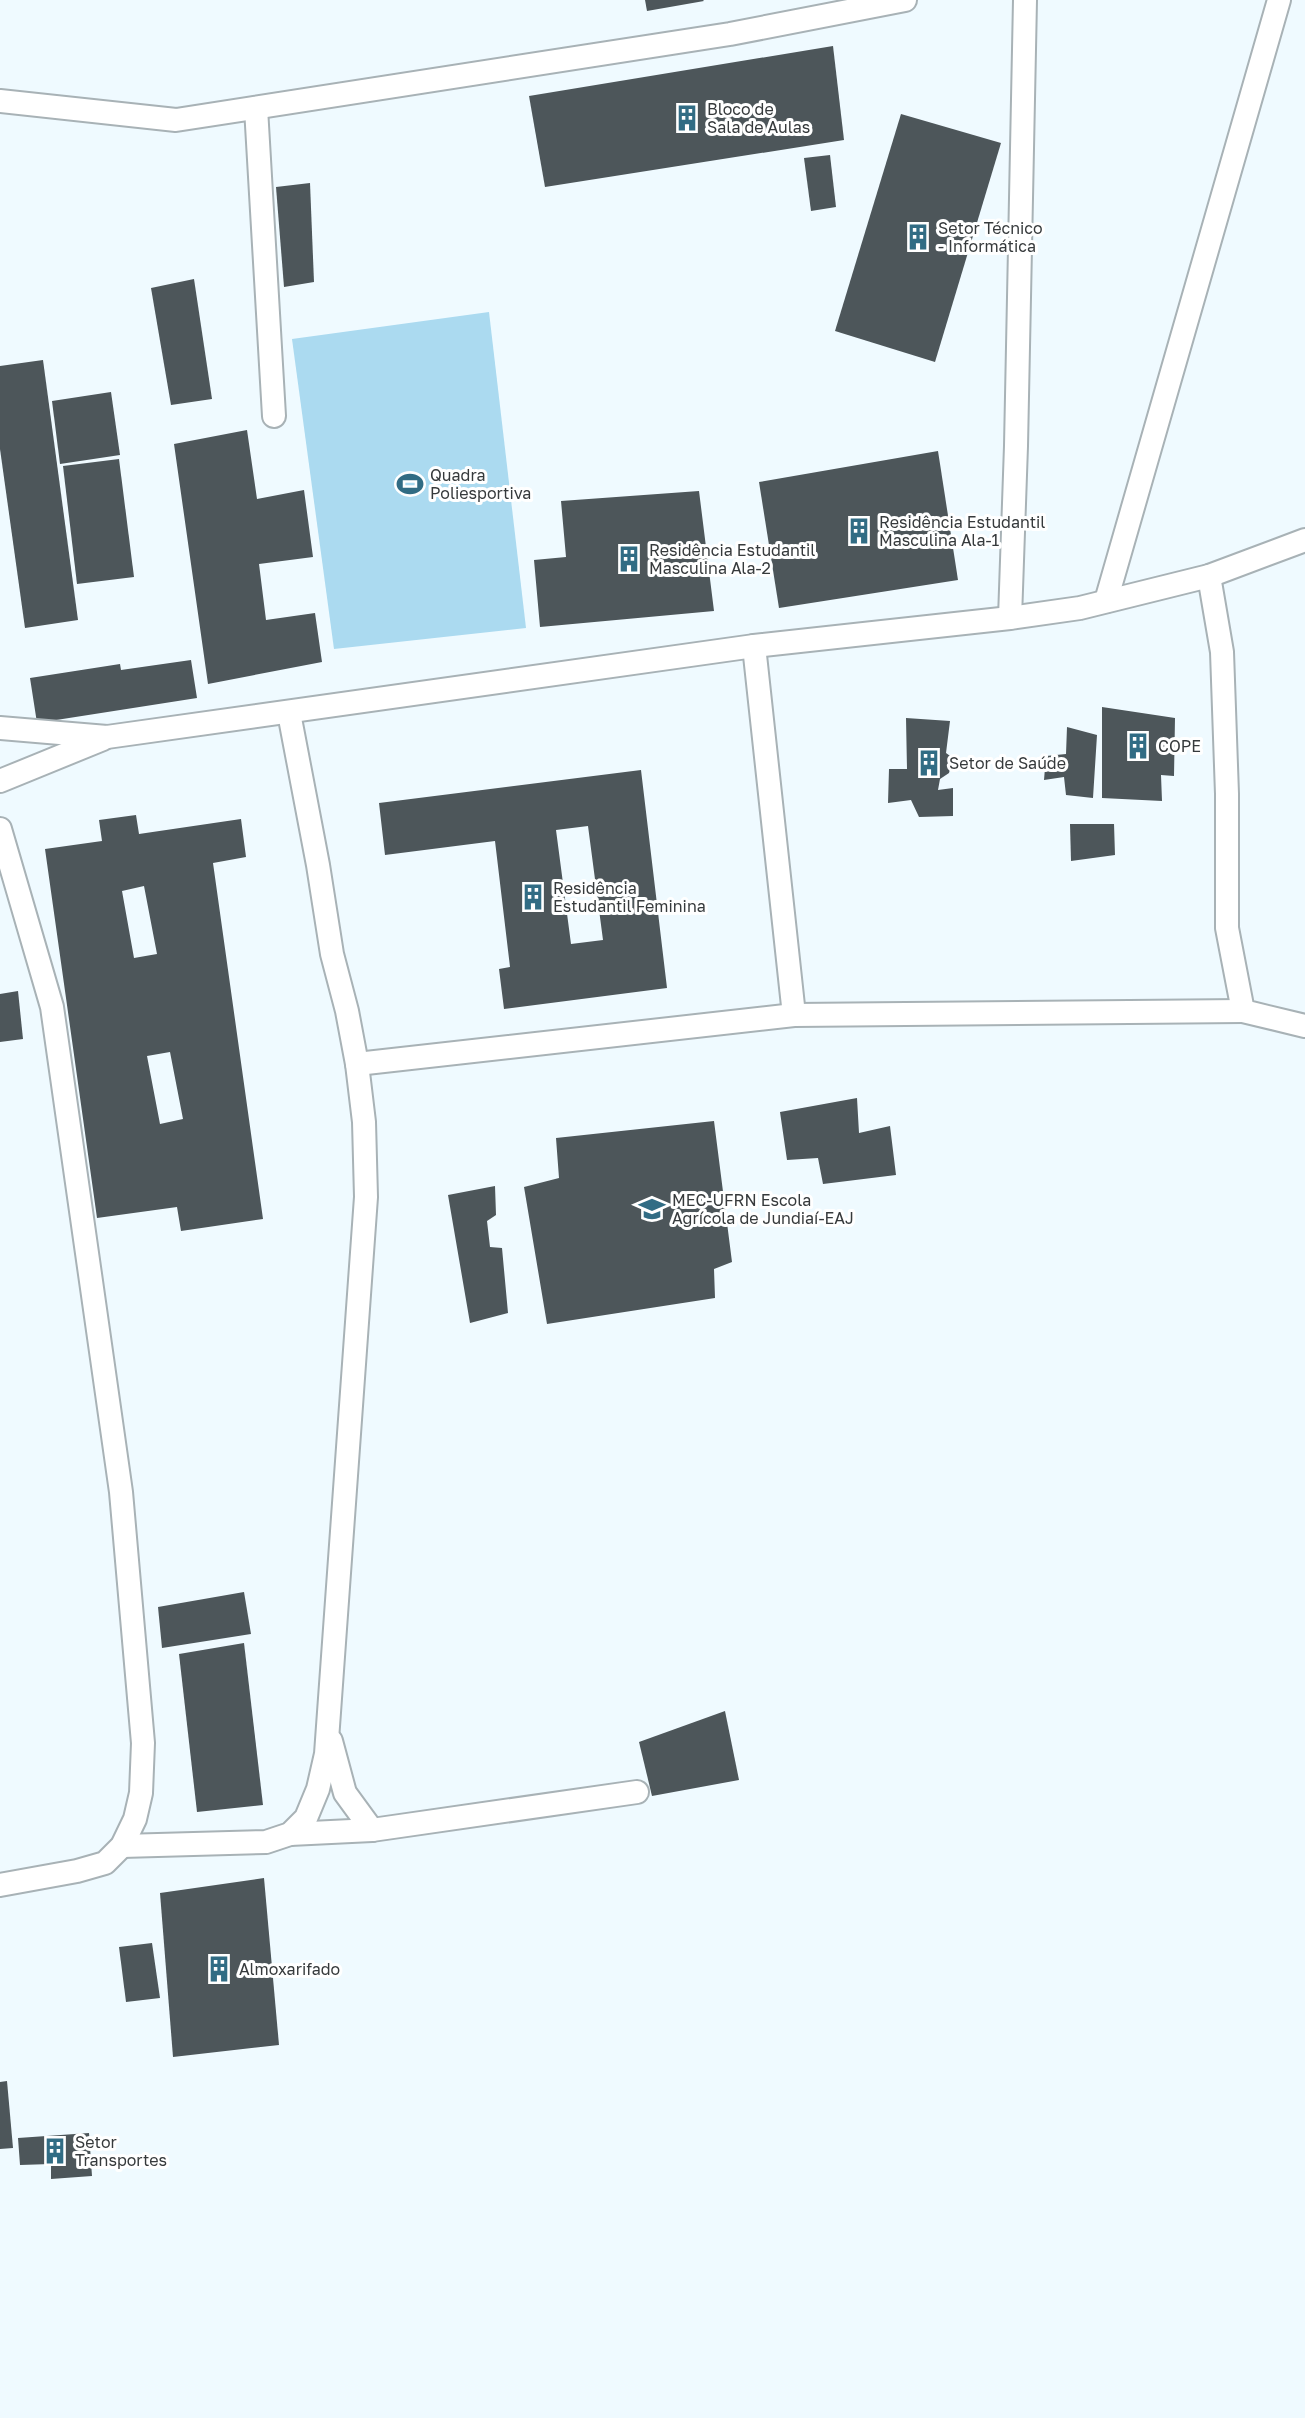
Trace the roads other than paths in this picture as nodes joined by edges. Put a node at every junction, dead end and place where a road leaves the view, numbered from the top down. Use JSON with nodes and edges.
{"nodes":[{"id":1,"x":905,"y":0,"type":"edge"},
{"id":2,"x":1025,"y":0,"type":"edge"},
{"id":3,"x":1279,"y":0,"type":"edge"},
{"id":4,"x":0,"y":101,"type":"edge"},
{"id":5,"x":256,"y":108,"type":"junction"},
{"id":6,"x":274,"y":416,"type":"dead end"},
{"id":7,"x":1305,"y":540,"type":"edge"},
{"id":8,"x":1209,"y":576,"type":"junction"},
{"id":9,"x":1106,"y":601,"type":"junction"},
{"id":10,"x":1010,"y":618,"type":"junction"},
{"id":11,"x":754,"y":646,"type":"junction"},
{"id":12,"x":289,"y":713,"type":"junction"},
{"id":13,"x":0,"y":728,"type":"edge"},
{"id":14,"x":107,"y":737,"type":"junction"},
{"id":15,"x":0,"y":781,"type":"edge"},
{"id":16,"x":0,"y":829,"type":"edge"},
{"id":17,"x":1243,"y":1011,"type":"junction"},
{"id":18,"x":794,"y":1015,"type":"junction"},
{"id":19,"x":1305,"y":1026,"type":"edge"},
{"id":20,"x":357,"y":1064,"type":"junction"},
{"id":21,"x":328,"y":1729,"type":"junction"},
{"id":22,"x":637,"y":1792,"type":"dead end"},
{"id":23,"x":372,"y":1830,"type":"junction"},
{"id":24,"x":290,"y":1834,"type":"junction"},
{"id":25,"x":122,"y":1846,"type":"junction"},
{"id":26,"x":0,"y":1885,"type":"edge"}],
"edges":[{"from":1,"to":5,"type":"lane"},
{"from":2,"to":10,"type":"lane"},
{"from":3,"to":9,"type":"lane"},
{"from":4,"to":5,"type":"lane"},
{"from":5,"to":6,"type":"lane"},
{"from":7,"to":8,"type":"lane"},
{"from":8,"to":9,"type":"lane"},
{"from":8,"to":17,"type":"lane"},
{"from":9,"to":10,"type":"lane"},
{"from":10,"to":11,"type":"lane"},
{"from":11,"to":12,"type":"lane"},
{"from":11,"to":18,"type":"lane"},
{"from":12,"to":14,"type":"lane"},
{"from":12,"to":20,"type":"lane"},
{"from":13,"to":14,"type":"lane"},
{"from":14,"to":15,"type":"lane"},
{"from":16,"to":25,"type":"lane"},
{"from":17,"to":18,"type":"lane"},
{"from":17,"to":19,"type":"lane"},
{"from":18,"to":20,"type":"lane"},
{"from":20,"to":21,"type":"lane"},
{"from":21,"to":23,"type":"lane"},
{"from":21,"to":24,"type":"lane"},
{"from":22,"to":23,"type":"lane"},
{"from":23,"to":24,"type":"lane"},
{"from":24,"to":25,"type":"lane"},
{"from":25,"to":26,"type":"lane"}]}
